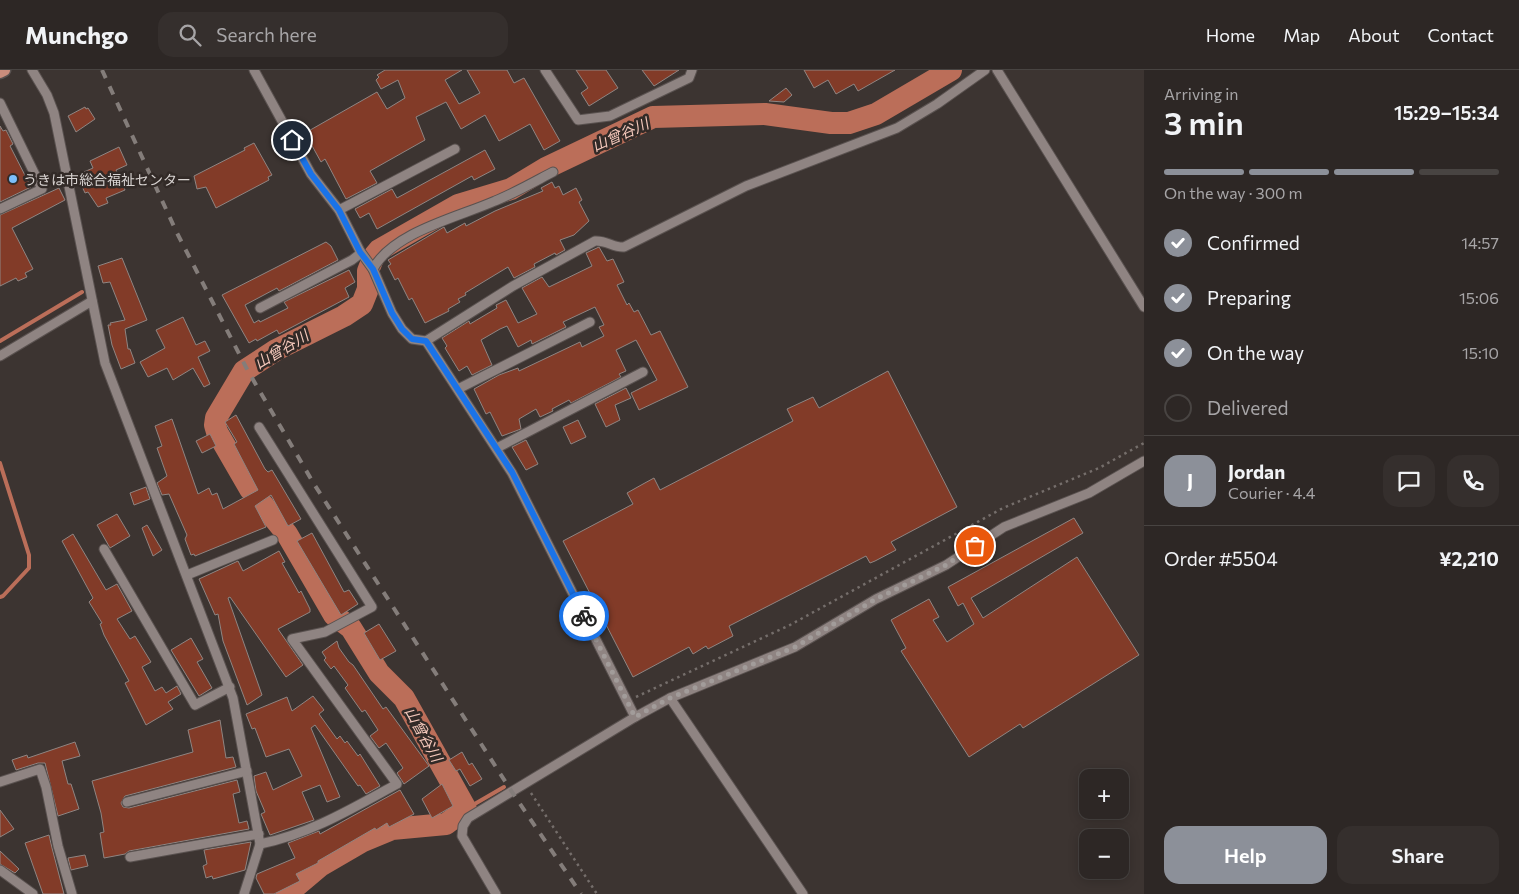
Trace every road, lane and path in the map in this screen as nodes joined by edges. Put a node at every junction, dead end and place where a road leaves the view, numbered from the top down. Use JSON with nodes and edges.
{"nodes":[{"id":1,"x":4,"y":70,"type":"edge"},
{"id":2,"x":32,"y":70,"type":"edge"},
{"id":3,"x":254,"y":70,"type":"edge"},
{"id":4,"x":545,"y":70,"type":"edge"},
{"id":5,"x":692,"y":70,"type":"edge"},
{"id":6,"x":986,"y":70,"type":"edge"},
{"id":7,"x":997,"y":70,"type":"edge"},
{"id":8,"x":0,"y":72,"type":"edge"},
{"id":9,"x":0,"y":103,"type":"edge"},
{"id":10,"x":455,"y":149,"type":"dead end"},
{"id":11,"x":554,"y":172,"type":"dead end"},
{"id":12,"x":0,"y":209,"type":"edge"},
{"id":13,"x":339,"y":210,"type":"junction"},
{"id":14,"x":363,"y":255,"type":"junction"},
{"id":15,"x":372,"y":268,"type":"junction"},
{"id":16,"x":92,"y":301,"type":"junction"},
{"id":17,"x":1144,"y":307,"type":"edge"},
{"id":18,"x":260,"y":308,"type":"dead end"},
{"id":19,"x":590,"y":322,"type":"dead end"},
{"id":20,"x":426,"y":341,"type":"junction"},
{"id":21,"x":0,"y":356,"type":"edge"},
{"id":22,"x":643,"y":372,"type":"dead end"},
{"id":23,"x":458,"y":389,"type":"junction"},
{"id":24,"x":259,"y":428,"type":"dead end"},
{"id":25,"x":1144,"y":443,"type":"edge"},
{"id":26,"x":497,"y":448,"type":"junction"},
{"id":27,"x":1144,"y":461,"type":"edge"},
{"id":28,"x":272,"y":540,"type":"dead end"},
{"id":29,"x":104,"y":549,"type":"dead end"},
{"id":30,"x":187,"y":575,"type":"junction"},
{"id":31,"x":230,"y":687,"type":"junction"},
{"id":32,"x":670,"y":698,"type":"junction"},
{"id":33,"x":627,"y":700,"type":"junction"},
{"id":34,"x":635,"y":717,"type":"junction"},
{"id":35,"x":247,"y":771,"type":"junction"},
{"id":36,"x":0,"y":782,"type":"edge"},
{"id":37,"x":525,"y":783,"type":"junction"},
{"id":38,"x":127,"y":802,"type":"dead end"},
{"id":39,"x":260,"y":839,"type":"junction"},
{"id":40,"x":130,"y":857,"type":"dead end"},
{"id":41,"x":0,"y":870,"type":"edge"},
{"id":42,"x":33,"y":894,"type":"edge"},
{"id":43,"x":72,"y":894,"type":"edge"},
{"id":44,"x":244,"y":894,"type":"edge"},
{"id":45,"x":496,"y":894,"type":"edge"},
{"id":46,"x":597,"y":894,"type":"edge"},
{"id":47,"x":802,"y":894,"type":"edge"}],
"edges":[{"from":1,"to":8,"type":"main road"},
{"from":2,"to":16,"type":"street"},
{"from":3,"to":13,"type":"street"},
{"from":4,"to":5,"type":"street"},
{"from":6,"to":20,"type":"street"},
{"from":7,"to":17,"type":"street"},
{"from":9,"to":12,"type":"street"},
{"from":10,"to":13,"type":"street"},
{"from":11,"to":15,"type":"street"},
{"from":13,"to":14,"type":"street"},
{"from":14,"to":15,"type":"street"},
{"from":14,"to":18,"type":"street"},
{"from":15,"to":20,"type":"street"},
{"from":16,"to":21,"type":"street"},
{"from":16,"to":30,"type":"street"},
{"from":19,"to":23,"type":"street"},
{"from":20,"to":23,"type":"street"},
{"from":22,"to":26,"type":"street"},
{"from":23,"to":26,"type":"street"},
{"from":24,"to":39,"type":"street"},
{"from":25,"to":33,"type":"path"},
{"from":26,"to":33,"type":"street"},
{"from":27,"to":32,"type":"street"},
{"from":28,"to":30,"type":"street"},
{"from":29,"to":31,"type":"street"},
{"from":30,"to":31,"type":"street"},
{"from":31,"to":35,"type":"street"},
{"from":32,"to":34,"type":"street"},
{"from":32,"to":47,"type":"street"},
{"from":33,"to":34,"type":"street"},
{"from":34,"to":37,"type":"street"},
{"from":35,"to":38,"type":"street"},
{"from":35,"to":39,"type":"street"},
{"from":36,"to":43,"type":"street"},
{"from":37,"to":45,"type":"street"},
{"from":37,"to":46,"type":"path"},
{"from":39,"to":40,"type":"street"},
{"from":39,"to":44,"type":"street"},
{"from":41,"to":42,"type":"street"}]}
